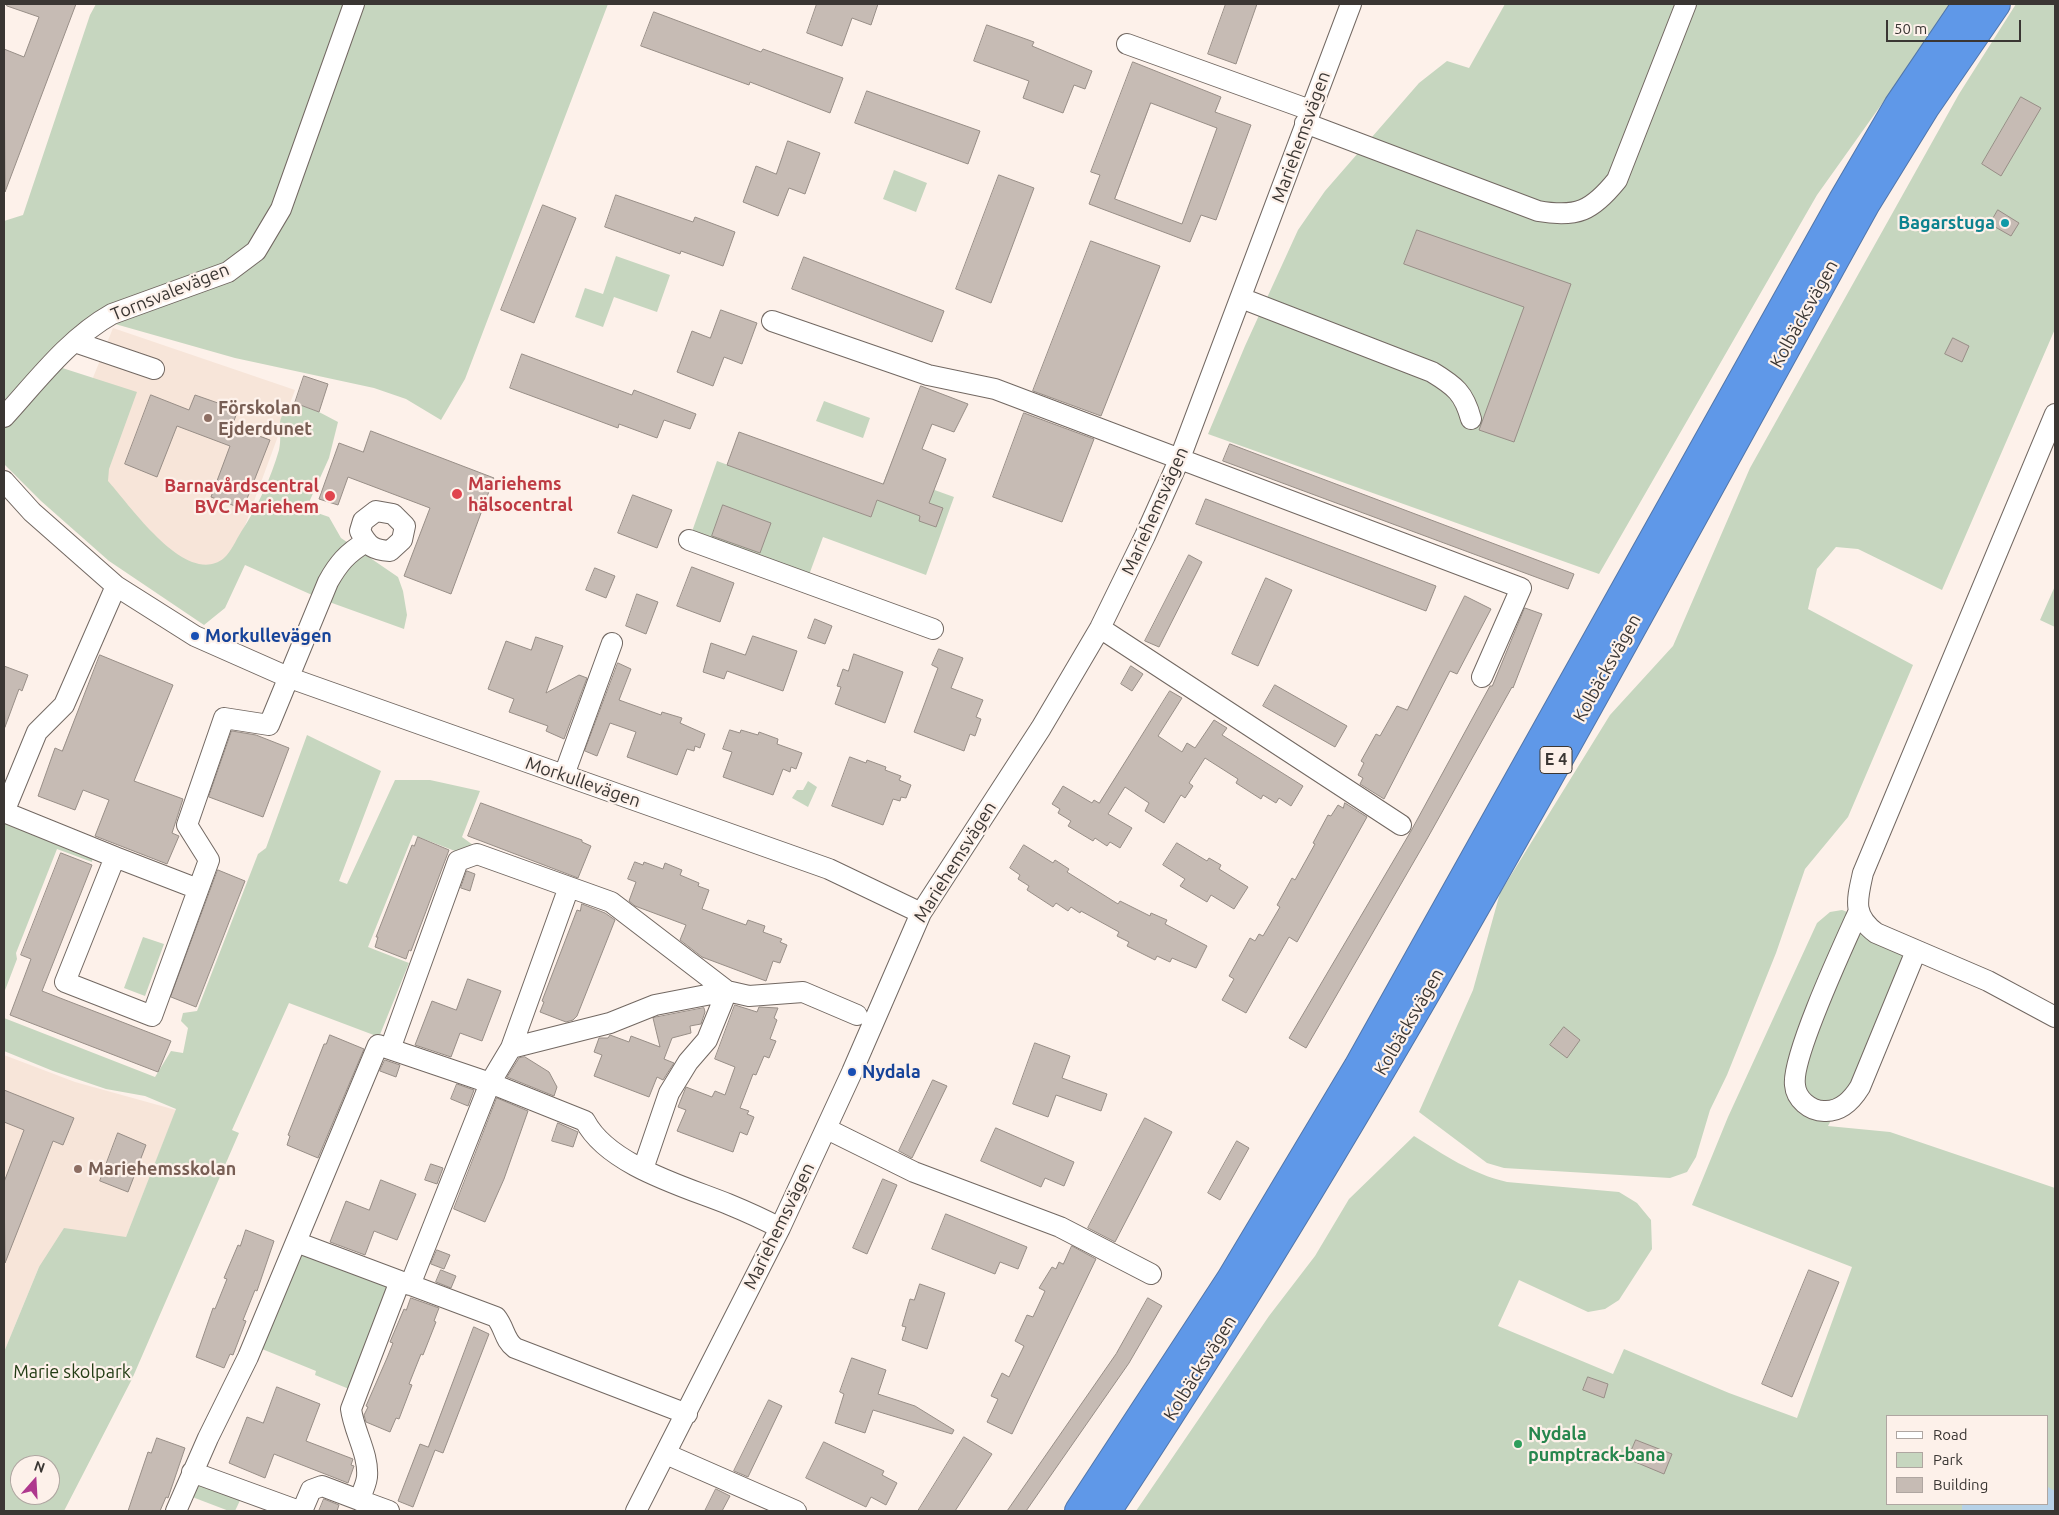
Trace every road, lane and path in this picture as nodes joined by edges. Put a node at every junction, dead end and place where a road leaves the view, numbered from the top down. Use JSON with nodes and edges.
{"nodes":[{"id":1,"x":354,"y":4,"type":"edge"},
{"id":2,"x":1351,"y":4,"type":"edge"},
{"id":3,"x":1686,"y":4,"type":"edge"},
{"id":4,"x":1967,"y":4,"type":"edge"},
{"id":5,"x":1996,"y":4,"type":"edge"},
{"id":6,"x":1127,"y":44,"type":"dead end"},
{"id":7,"x":1308,"y":117,"type":"junction"},
{"id":8,"x":1241,"y":298,"type":"junction"},
{"id":9,"x":772,"y":321,"type":"dead end"},
{"id":10,"x":76,"y":342,"type":"junction"},
{"id":11,"x":154,"y":369,"type":"dead end"},
{"id":12,"x":2055,"y":414,"type":"edge"},
{"id":13,"x":4,"y":417,"type":"edge"},
{"id":14,"x":1470,"y":419,"type":"dead end"},
{"id":15,"x":1180,"y":458,"type":"junction"},
{"id":16,"x":4,"y":481,"type":"edge"},
{"id":17,"x":689,"y":540,"type":"dead end"},
{"id":18,"x":366,"y":542,"type":"dead end"},
{"id":19,"x":116,"y":586,"type":"junction"},
{"id":20,"x":1100,"y":628,"type":"junction"},
{"id":21,"x":933,"y":629,"type":"dead end"},
{"id":22,"x":612,"y":643,"type":"dead end"},
{"id":23,"x":1482,"y":676,"type":"dead end"},
{"id":24,"x":290,"y":678,"type":"junction"},
{"id":25,"x":564,"y":775,"type":"junction"},
{"id":26,"x":4,"y":812,"type":"edge"},
{"id":27,"x":1401,"y":825,"type":"dead end"},
{"id":28,"x":115,"y":857,"type":"junction"},
{"id":29,"x":569,"y":887,"type":"junction"},
{"id":30,"x":198,"y":889,"type":"junction"},
{"id":31,"x":921,"y":913,"type":"junction"},
{"id":32,"x":1858,"y":914,"type":"junction"},
{"id":33,"x":1916,"y":951,"type":"junction"},
{"id":34,"x":727,"y":991,"type":"junction"},
{"id":35,"x":857,"y":1015,"type":"dead end"},
{"id":36,"x":2055,"y":1017,"type":"edge"},
{"id":37,"x":511,"y":1048,"type":"junction"},
{"id":38,"x":390,"y":1049,"type":"junction"},
{"id":39,"x":490,"y":1083,"type":"junction"},
{"id":40,"x":826,"y":1129,"type":"junction"},
{"id":41,"x":643,"y":1169,"type":"junction"},
{"id":42,"x":780,"y":1228,"type":"junction"},
{"id":43,"x":296,"y":1242,"type":"junction"},
{"id":44,"x":1150,"y":1274,"type":"dead end"},
{"id":45,"x":405,"y":1283,"type":"junction"},
{"id":46,"x":687,"y":1414,"type":"junction"},
{"id":47,"x":666,"y":1454,"type":"junction"},
{"id":48,"x":192,"y":1472,"type":"junction"},
{"id":49,"x":359,"y":1500,"type":"junction"},
{"id":50,"x":176,"y":1511,"type":"edge"},
{"id":51,"x":300,"y":1511,"type":"edge"},
{"id":52,"x":389,"y":1511,"type":"edge"},
{"id":53,"x":636,"y":1511,"type":"edge"},
{"id":54,"x":796,"y":1511,"type":"edge"},
{"id":55,"x":1079,"y":1511,"type":"edge"},
{"id":56,"x":1107,"y":1511,"type":"edge"}],
"edges":[{"from":1,"to":10,"type":"street","name":"Tornsvalevägen"},
{"from":2,"to":7,"type":"street","name":"Mariehemsvägen"},
{"from":3,"to":7,"type":"street"},
{"from":4,"to":55,"type":"highway","name":"Kolbäcksvägen","number":"E 4"},
{"from":5,"to":56,"type":"highway","name":"Kolbäcksvägen","number":"E 4"},
{"from":6,"to":7,"type":"street"},
{"from":7,"to":8,"type":"street","name":"Mariehemsvägen"},
{"from":8,"to":14,"type":"street"},
{"from":8,"to":15,"type":"street","name":"Mariehemsvägen"},
{"from":9,"to":15,"type":"street"},
{"from":10,"to":11,"type":"street"},
{"from":10,"to":13,"type":"street","name":"Tornsvalevägen"},
{"from":12,"to":32,"type":"street"},
{"from":15,"to":20,"type":"street","name":"Mariehemsvägen"},
{"from":15,"to":23,"type":"street"},
{"from":16,"to":19,"type":"street","name":"Morkullevägen"},
{"from":17,"to":21,"type":"street"},
{"from":18,"to":24,"type":"street"},
{"from":19,"to":24,"type":"street","name":"Morkullevägen"},
{"from":19,"to":26,"type":"street"},
{"from":20,"to":27,"type":"street"},
{"from":20,"to":31,"type":"street","name":"Mariehemsvägen"},
{"from":22,"to":25,"type":"street"},
{"from":24,"to":25,"type":"street","name":"Morkullevägen"},
{"from":24,"to":30,"type":"street"},
{"from":25,"to":31,"type":"street","name":"Morkullevägen"},
{"from":26,"to":28,"type":"street"},
{"from":28,"to":30,"type":"street"},
{"from":28,"to":30,"type":"street"},
{"from":29,"to":34,"type":"street"},
{"from":29,"to":37,"type":"street"},
{"from":29,"to":38,"type":"street"},
{"from":31,"to":40,"type":"street","name":"Mariehemsvägen"},
{"from":32,"to":33,"type":"street"},
{"from":32,"to":33,"type":"street"},
{"from":33,"to":36,"type":"street"},
{"from":34,"to":35,"type":"street"},
{"from":34,"to":37,"type":"street"},
{"from":34,"to":41,"type":"street"},
{"from":37,"to":39,"type":"street"},
{"from":38,"to":39,"type":"street"},
{"from":38,"to":43,"type":"street"},
{"from":39,"to":41,"type":"street"},
{"from":39,"to":45,"type":"street"},
{"from":40,"to":42,"type":"street","name":"Mariehemsvägen"},
{"from":40,"to":44,"type":"street"},
{"from":41,"to":42,"type":"street"},
{"from":42,"to":46,"type":"street","name":"Mariehemsvägen"},
{"from":43,"to":45,"type":"street"},
{"from":43,"to":48,"type":"street"},
{"from":45,"to":46,"type":"street"},
{"from":45,"to":49,"type":"street"},
{"from":46,"to":47,"type":"street","name":"Mariehemsvägen"},
{"from":47,"to":53,"type":"street","name":"Mariehemsvägen"},
{"from":47,"to":54,"type":"street"},
{"from":48,"to":50,"type":"street"},
{"from":48,"to":51,"type":"street"},
{"from":49,"to":51,"type":"street"},
{"from":49,"to":52,"type":"street"}]}
